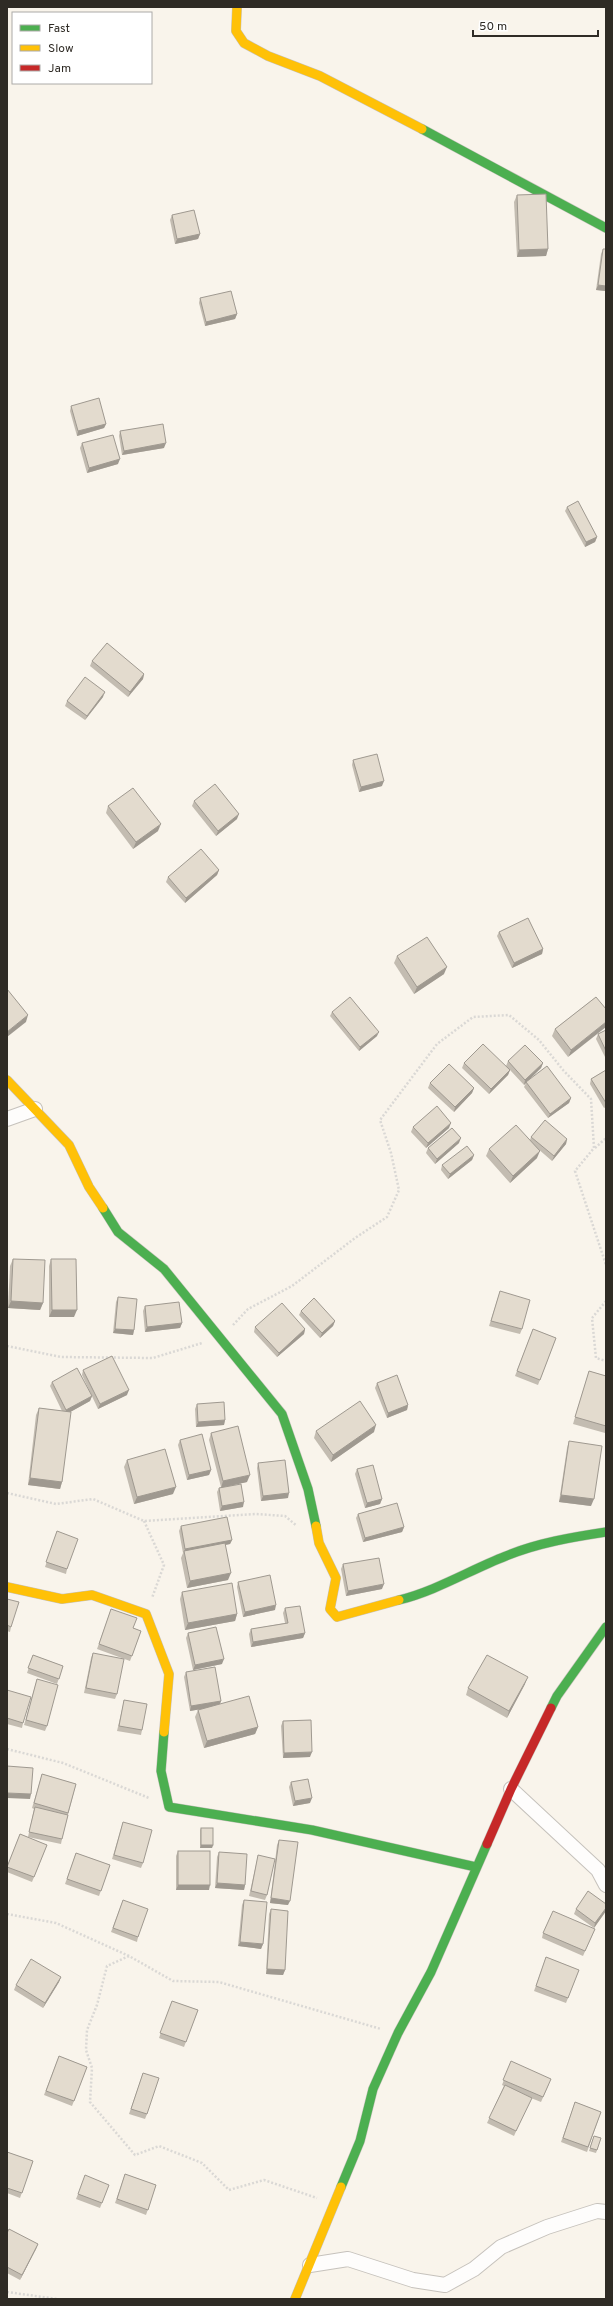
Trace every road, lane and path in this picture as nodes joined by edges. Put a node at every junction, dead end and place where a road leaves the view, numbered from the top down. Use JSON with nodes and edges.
{"nodes":[{"id":1,"x":236,"y":7,"type":"edge"},
{"id":2,"x":606,"y":228,"type":"edge"},
{"id":3,"x":7,"y":1080,"type":"edge"},
{"id":4,"x":35,"y":1109,"type":"junction"},
{"id":5,"x":7,"y":1118,"type":"edge"},
{"id":6,"x":606,"y":1138,"type":"edge"},
{"id":7,"x":594,"y":1148,"type":"junction"},
{"id":8,"x":606,"y":1265,"type":"edge"},
{"id":9,"x":606,"y":1301,"type":"edge"},
{"id":10,"x":219,"y":1338,"type":"junction"},
{"id":11,"x":7,"y":1346,"type":"edge"},
{"id":12,"x":606,"y":1361,"type":"edge"},
{"id":13,"x":7,"y":1493,"type":"edge"},
{"id":14,"x":144,"y":1521,"type":"junction"},
{"id":15,"x":606,"y":1532,"type":"edge"},
{"id":16,"x":319,"y":1543,"type":"junction"},
{"id":17,"x":7,"y":1587,"type":"edge"},
{"id":18,"x":146,"y":1614,"type":"junction"},
{"id":19,"x":606,"y":1627,"type":"edge"},
{"id":20,"x":7,"y":1749,"type":"edge"},
{"id":21,"x":511,"y":1789,"type":"junction"},
{"id":22,"x":169,"y":1807,"type":"junction"},
{"id":23,"x":476,"y":1866,"type":"junction"},
{"id":24,"x":602,"y":1870,"type":"edge"},
{"id":25,"x":606,"y":1885,"type":"edge"},
{"id":26,"x":7,"y":1914,"type":"edge"},
{"id":27,"x":129,"y":1956,"type":"junction"},
{"id":28,"x":398,"y":2033,"type":"junction"},
{"id":29,"x":334,"y":2204,"type":"junction"},
{"id":30,"x":606,"y":2212,"type":"edge"},
{"id":31,"x":310,"y":2265,"type":"junction"},
{"id":32,"x":7,"y":2292,"type":"edge"},
{"id":33,"x":57,"y":2299,"type":"edge"},
{"id":34,"x":295,"y":2299,"type":"edge"}],
"edges":[{"from":1,"to":2,"type":"street"},
{"from":3,"to":4,"type":"street"},
{"from":4,"to":5,"type":"street"},
{"from":4,"to":10,"type":"street"},
{"from":6,"to":7,"type":"path"},
{"from":7,"to":8,"type":"path"},
{"from":7,"to":10,"type":"path"},
{"from":9,"to":12,"type":"path"},
{"from":10,"to":11,"type":"path"},
{"from":10,"to":16,"type":"street"},
{"from":13,"to":14,"type":"path"},
{"from":14,"to":16,"type":"path"},
{"from":14,"to":18,"type":"path"},
{"from":15,"to":16,"type":"street"},
{"from":17,"to":18,"type":"street"},
{"from":18,"to":22,"type":"street"},
{"from":19,"to":21,"type":"street"},
{"from":20,"to":22,"type":"path"},
{"from":21,"to":23,"type":"street"},
{"from":21,"to":24,"type":"street"},
{"from":22,"to":23,"type":"street"},
{"from":23,"to":28,"type":"street"},
{"from":24,"to":25,"type":"street"},
{"from":26,"to":27,"type":"path"},
{"from":27,"to":28,"type":"path"},
{"from":27,"to":29,"type":"path"},
{"from":28,"to":29,"type":"street"},
{"from":29,"to":31,"type":"street"},
{"from":30,"to":31,"type":"street"},
{"from":31,"to":34,"type":"street"},
{"from":32,"to":33,"type":"path"}]}
